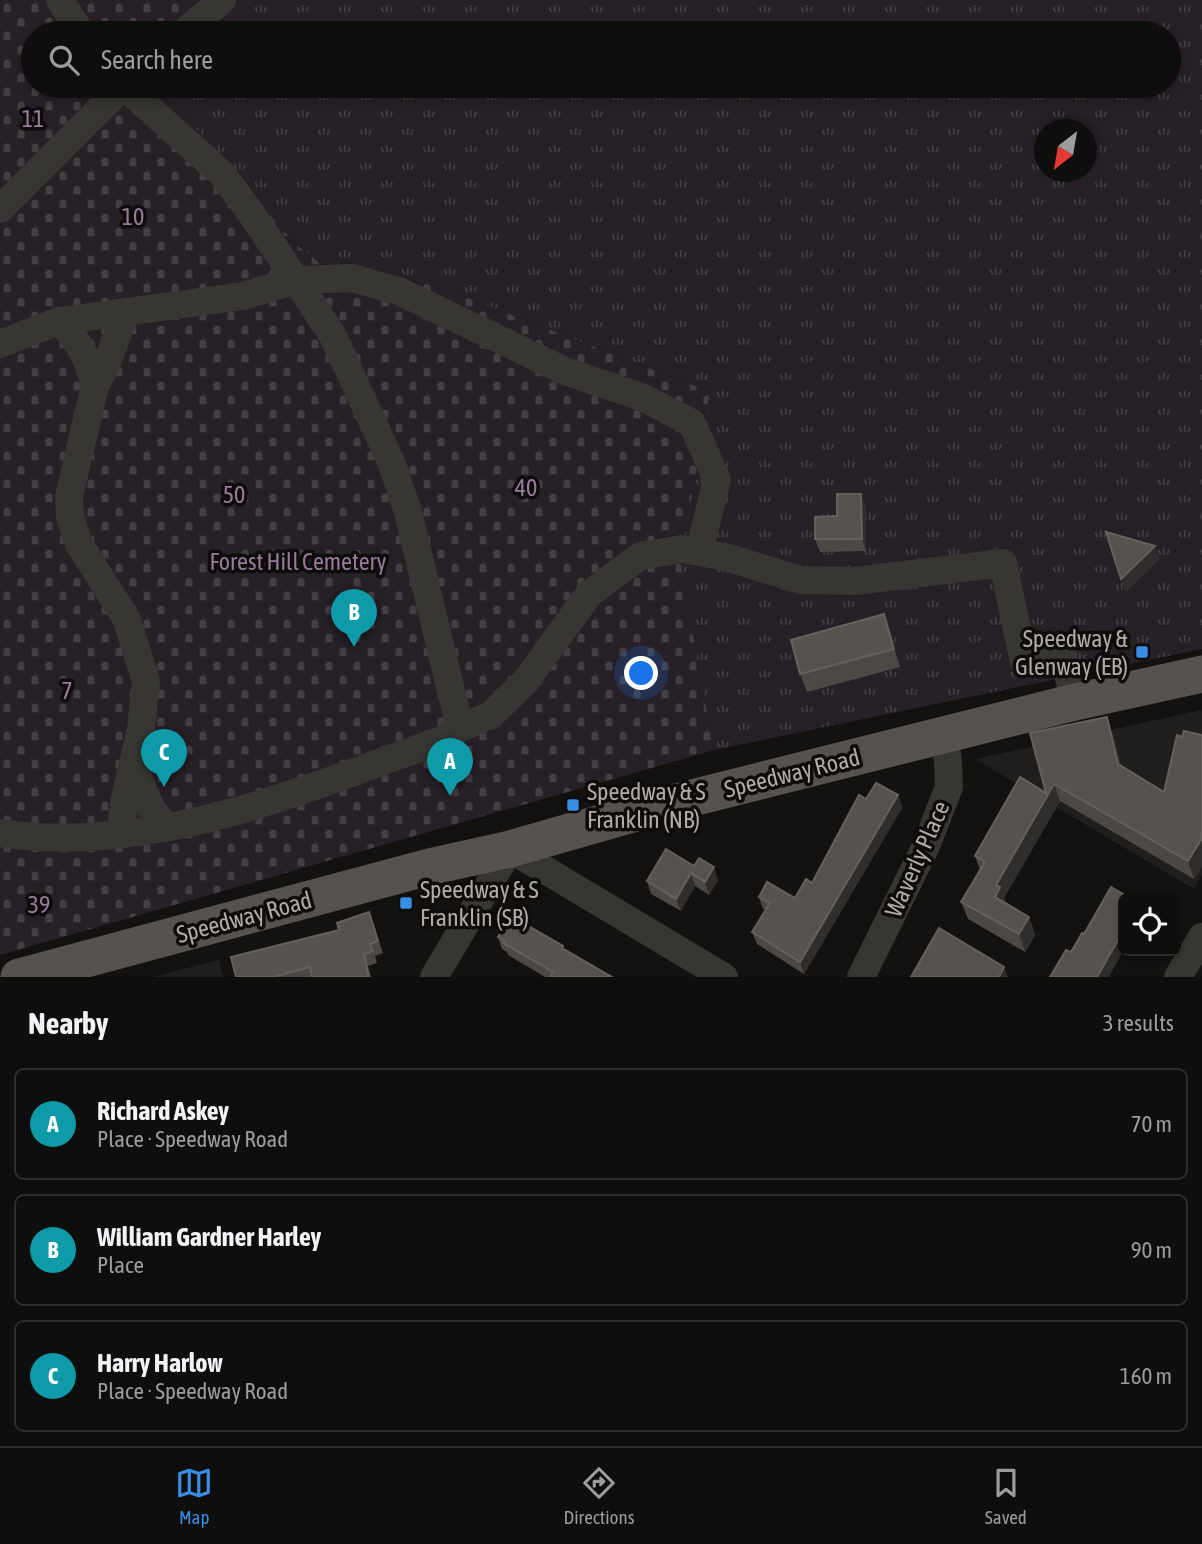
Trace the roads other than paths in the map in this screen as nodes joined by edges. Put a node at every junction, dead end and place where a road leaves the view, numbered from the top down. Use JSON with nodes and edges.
{"nodes":[{"id":1,"x":60,"y":0,"type":"edge"},
{"id":2,"x":222,"y":0,"type":"edge"},
{"id":3,"x":73,"y":21,"type":"edge"},
{"id":4,"x":198,"y":21,"type":"edge"},
{"id":5,"x":111,"y":98,"type":"edge"},
{"id":6,"x":137,"y":98,"type":"edge"},
{"id":7,"x":0,"y":209,"type":"edge"},
{"id":8,"x":296,"y":280,"type":"junction"},
{"id":9,"x":125,"y":313,"type":"junction"},
{"id":10,"x":60,"y":321,"type":"junction"},
{"id":11,"x":0,"y":344,"type":"edge"},
{"id":12,"x":94,"y":386,"type":"junction"},
{"id":13,"x":699,"y":552,"type":"junction"},
{"id":14,"x":1202,"y":674,"type":"edge"},
{"id":15,"x":1076,"y":702,"type":"junction"},
{"id":16,"x":460,"y":728,"type":"junction"},
{"id":17,"x":944,"y":734,"type":"junction"},
{"id":18,"x":133,"y":764,"type":"junction"},
{"id":19,"x":166,"y":828,"type":"junction"},
{"id":20,"x":0,"y":833,"type":"edge"},
{"id":21,"x":121,"y":833,"type":"junction"},
{"id":22,"x":510,"y":849,"type":"junction"},
{"id":23,"x":1202,"y":937,"type":"edge"},
{"id":24,"x":19,"y":977,"type":"edge"},
{"id":25,"x":434,"y":977,"type":"edge"},
{"id":26,"x":724,"y":977,"type":"edge"},
{"id":27,"x":861,"y":977,"type":"edge"},
{"id":28,"x":1178,"y":977,"type":"edge"}],
"edges":[{"from":1,"to":3,"type":"street"},
{"from":2,"to":4,"type":"street"},
{"from":5,"to":7,"type":"street"},
{"from":6,"to":8,"type":"street"},
{"from":8,"to":9,"type":"street"},
{"from":8,"to":13,"type":"street"},
{"from":8,"to":16,"type":"street"},
{"from":9,"to":10,"type":"street"},
{"from":9,"to":12,"type":"street"},
{"from":10,"to":11,"type":"street"},
{"from":10,"to":12,"type":"street"},
{"from":12,"to":18,"type":"street"},
{"from":13,"to":15,"type":"street"},
{"from":13,"to":16,"type":"street"},
{"from":14,"to":15,"type":"main road","name":"Speedway Road"},
{"from":15,"to":17,"type":"main road","name":"Speedway Road"},
{"from":16,"to":19,"type":"street"},
{"from":17,"to":22,"type":"main road","name":"Speedway Road"},
{"from":17,"to":27,"type":"street","name":"Waverly Place"},
{"from":18,"to":19,"type":"street"},
{"from":18,"to":21,"type":"street"},
{"from":19,"to":21,"type":"street"},
{"from":20,"to":21,"type":"street"},
{"from":22,"to":24,"type":"main road","name":"Speedway Road"},
{"from":22,"to":25,"type":"street"},
{"from":22,"to":26,"type":"street"},
{"from":23,"to":28,"type":"street"}]}
